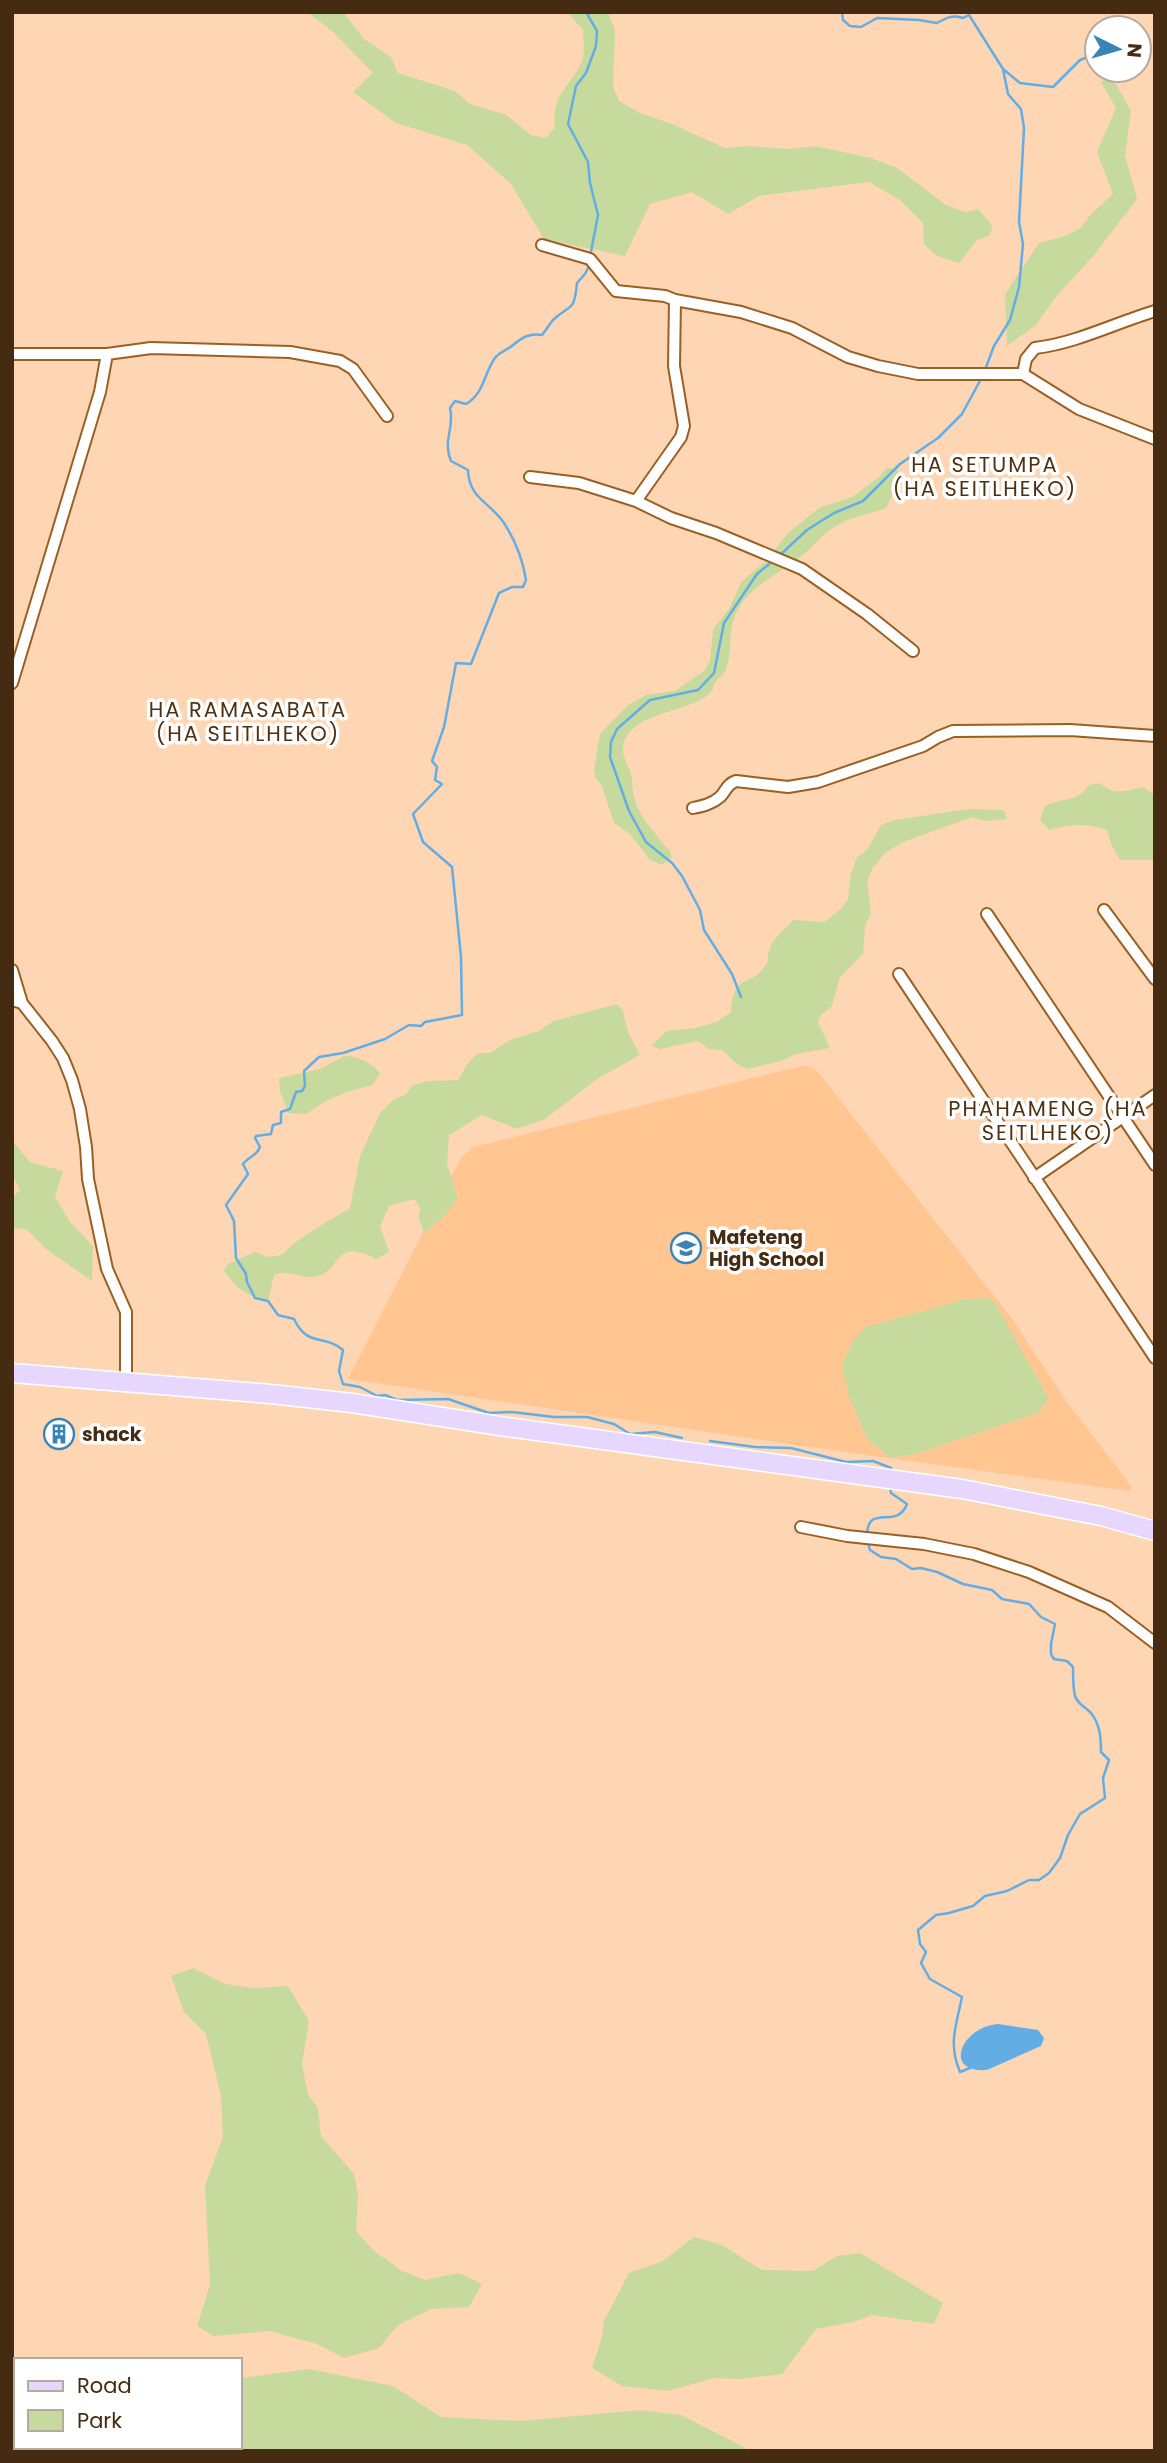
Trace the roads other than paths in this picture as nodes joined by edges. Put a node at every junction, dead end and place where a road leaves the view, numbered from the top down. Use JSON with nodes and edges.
{"nodes":[{"id":1,"x":542,"y":245,"type":"dead end"},
{"id":2,"x":675,"y":300,"type":"junction"},
{"id":3,"x":1155,"y":311,"type":"edge"},
{"id":4,"x":12,"y":354,"type":"edge"},
{"id":5,"x":107,"y":354,"type":"junction"},
{"id":6,"x":1023,"y":373,"type":"junction"},
{"id":7,"x":387,"y":416,"type":"dead end"},
{"id":8,"x":1155,"y":439,"type":"edge"},
{"id":9,"x":530,"y":477,"type":"dead end"},
{"id":10,"x":636,"y":501,"type":"junction"},
{"id":11,"x":913,"y":651,"type":"dead end"},
{"id":12,"x":12,"y":683,"type":"edge"},
{"id":13,"x":1155,"y":736,"type":"edge"},
{"id":14,"x":693,"y":808,"type":"dead end"},
{"id":15,"x":1104,"y":910,"type":"dead end"},
{"id":16,"x":987,"y":914,"type":"dead end"},
{"id":17,"x":12,"y":970,"type":"edge"},
{"id":18,"x":899,"y":974,"type":"dead end"},
{"id":19,"x":1155,"y":979,"type":"edge"},
{"id":20,"x":17,"y":1002,"type":"edge"},
{"id":21,"x":1155,"y":1095,"type":"edge"},
{"id":22,"x":1123,"y":1118,"type":"junction"},
{"id":23,"x":1155,"y":1165,"type":"edge"},
{"id":24,"x":1034,"y":1178,"type":"junction"},
{"id":25,"x":1155,"y":1358,"type":"edge"},
{"id":26,"x":12,"y":1373,"type":"edge"},
{"id":27,"x":126,"y":1381,"type":"junction"},
{"id":28,"x":801,"y":1527,"type":"dead end"},
{"id":29,"x":1155,"y":1531,"type":"edge"},
{"id":30,"x":1155,"y":1643,"type":"edge"}],
"edges":[{"from":1,"to":2,"type":"street"},
{"from":2,"to":6,"type":"street"},
{"from":2,"to":10,"type":"street"},
{"from":3,"to":6,"type":"street"},
{"from":4,"to":5,"type":"street"},
{"from":5,"to":7,"type":"street"},
{"from":5,"to":12,"type":"street"},
{"from":6,"to":8,"type":"street"},
{"from":9,"to":10,"type":"street"},
{"from":10,"to":11,"type":"street"},
{"from":13,"to":14,"type":"street"},
{"from":15,"to":19,"type":"street"},
{"from":16,"to":22,"type":"street"},
{"from":17,"to":20,"type":"street"},
{"from":18,"to":24,"type":"street"},
{"from":20,"to":27,"type":"street"},
{"from":21,"to":22,"type":"street"},
{"from":22,"to":23,"type":"street"},
{"from":22,"to":24,"type":"street"},
{"from":24,"to":25,"type":"street"},
{"from":26,"to":27,"type":"main road"},
{"from":27,"to":29,"type":"main road"},
{"from":28,"to":30,"type":"street"}]}
